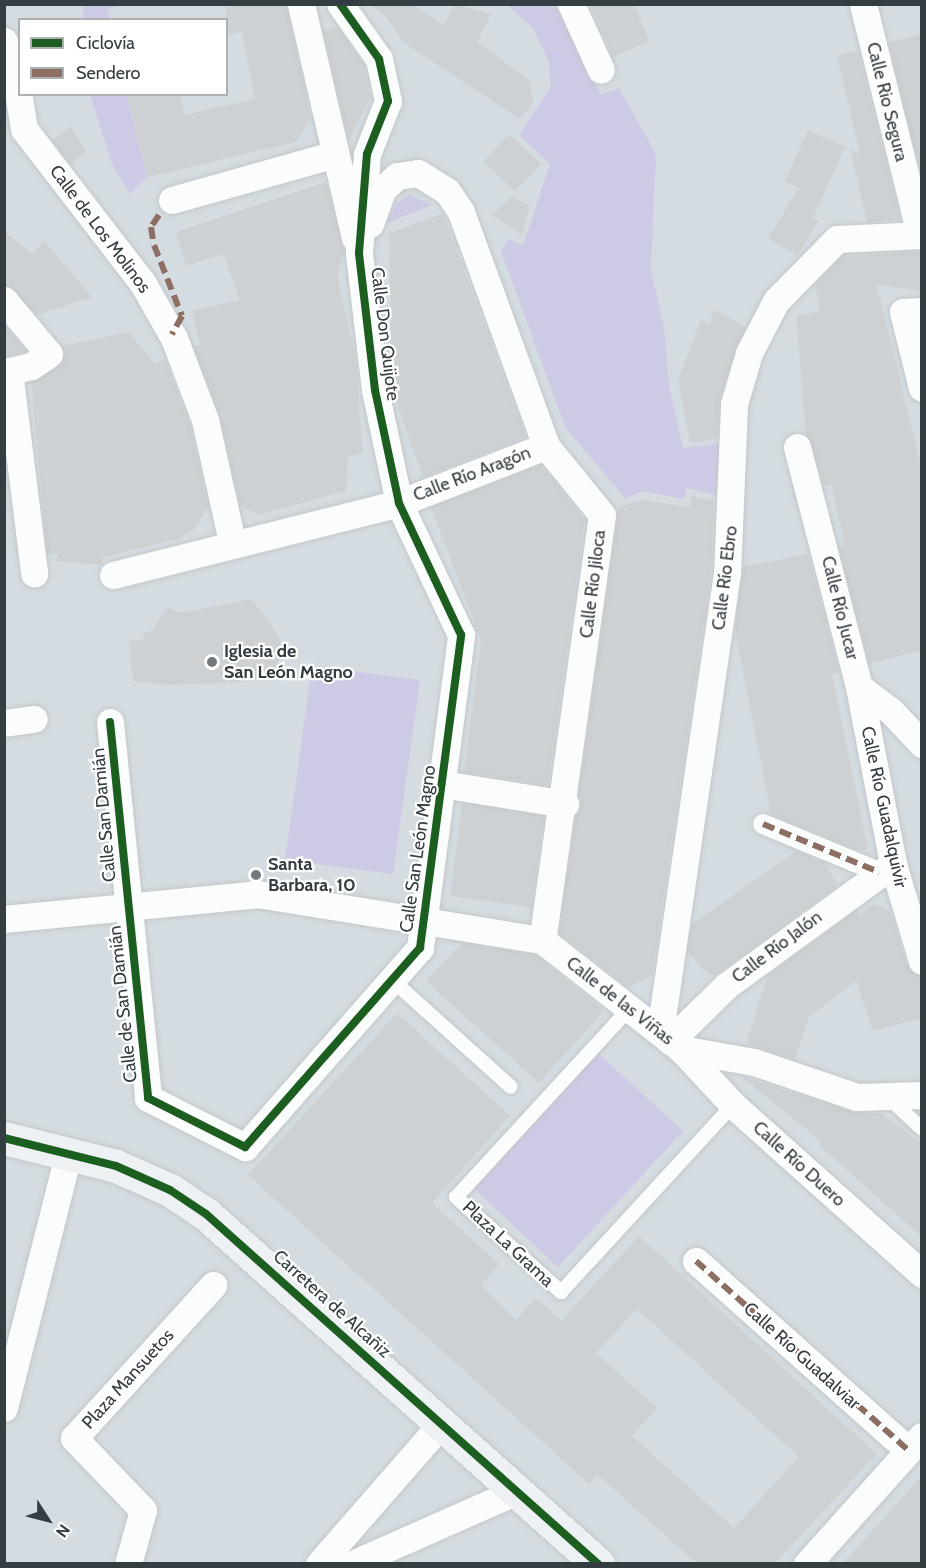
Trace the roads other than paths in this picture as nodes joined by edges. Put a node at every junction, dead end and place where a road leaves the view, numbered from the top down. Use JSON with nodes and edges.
{"nodes":[{"id":1,"x":301,"y":4,"type":"edge"},
{"id":2,"x":340,"y":4,"type":"edge"},
{"id":3,"x":571,"y":4,"type":"edge"},
{"id":4,"x":863,"y":4,"type":"edge"},
{"id":5,"x":4,"y":41,"type":"edge"},
{"id":6,"x":601,"y":70,"type":"dead end"},
{"id":7,"x":11,"y":106,"type":"edge"},
{"id":8,"x":332,"y":155,"type":"junction"},
{"id":9,"x":172,"y":200,"type":"dead end"},
{"id":10,"x":921,"y":235,"type":"edge"},
{"id":11,"x":359,"y":253,"type":"junction"},
{"id":12,"x":4,"y":300,"type":"edge"},
{"id":13,"x":921,"y":311,"type":"edge"},
{"id":14,"x":15,"y":370,"type":"edge"},
{"id":15,"x":921,"y":388,"type":"edge"},
{"id":16,"x":546,"y":446,"type":"junction"},
{"id":17,"x":797,"y":447,"type":"dead end"},
{"id":18,"x":399,"y":502,"type":"junction"},
{"id":19,"x":232,"y":542,"type":"junction"},
{"id":20,"x":34,"y":573,"type":"dead end"},
{"id":21,"x":113,"y":575,"type":"dead end"},
{"id":22,"x":859,"y":687,"type":"junction"},
{"id":23,"x":34,"y":719,"type":"dead end"},
{"id":24,"x":110,"y":722,"type":"dead end"},
{"id":25,"x":4,"y":723,"type":"edge"},
{"id":26,"x":921,"y":744,"type":"edge"},
{"id":27,"x":442,"y":784,"type":"junction"},
{"id":28,"x":565,"y":804,"type":"junction"},
{"id":29,"x":763,"y":824,"type":"dead end"},
{"id":30,"x":886,"y":868,"type":"junction"},
{"id":31,"x":127,"y":906,"type":"junction"},
{"id":32,"x":4,"y":919,"type":"edge"},
{"id":33,"x":425,"y":921,"type":"junction"},
{"id":34,"x":542,"y":940,"type":"junction"},
{"id":35,"x":921,"y":961,"type":"edge"},
{"id":36,"x":391,"y":979,"type":"junction"},
{"id":37,"x":630,"y":1008,"type":"junction"},
{"id":38,"x":670,"y":1041,"type":"junction"},
{"id":39,"x":511,"y":1087,"type":"dead end"},
{"id":40,"x":921,"y":1095,"type":"edge"},
{"id":41,"x":891,"y":1100,"type":"junction"},
{"id":42,"x":733,"y":1105,"type":"junction"},
{"id":43,"x":921,"y":1129,"type":"edge"},
{"id":44,"x":4,"y":1138,"type":"edge"},
{"id":45,"x":245,"y":1147,"type":"joint"},
{"id":46,"x":69,"y":1152,"type":"junction"},
{"id":47,"x":696,"y":1261,"type":"dead end"},
{"id":48,"x":921,"y":1275,"type":"edge"},
{"id":49,"x":213,"y":1285,"type":"dead end"},
{"id":50,"x":4,"y":1407,"type":"edge"},
{"id":51,"x":442,"y":1423,"type":"junction"},
{"id":52,"x":915,"y":1443,"type":"edge"},
{"id":53,"x":517,"y":1491,"type":"junction"},
{"id":54,"x":128,"y":1563,"type":"edge"},
{"id":55,"x":319,"y":1563,"type":"edge"},
{"id":56,"x":352,"y":1563,"type":"edge"},
{"id":57,"x":598,"y":1563,"type":"edge"},
{"id":58,"x":807,"y":1563,"type":"edge"}],
"edges":[{"from":1,"to":8,"type":"street","name":"Calle Don Quijote"},
{"from":2,"to":11,"type":"street","name":"Calle Don Quijote"},
{"from":3,"to":6,"type":"street"},
{"from":4,"to":10,"type":"street","name":"Calle Rio Segura"},
{"from":5,"to":7,"type":"street","name":"Calle de Los Molinos"},
{"from":7,"to":19,"type":"street","name":"Calle de Los Molinos"},
{"from":8,"to":9,"type":"street"},
{"from":8,"to":11,"type":"street","name":"Calle Don Quijote"},
{"from":10,"to":38,"type":"street","name":"Calle Río Ebro"},
{"from":11,"to":16,"type":"street","name":"Calle Río Jiloca"},
{"from":11,"to":18,"type":"street","name":"Calle Don Quijote"},
{"from":12,"to":14,"type":"street"},
{"from":13,"to":15,"type":"street"},
{"from":14,"to":20,"type":"street"},
{"from":16,"to":18,"type":"street","name":"Calle Río Aragón"},
{"from":16,"to":28,"type":"street","name":"Calle Río Jiloca"},
{"from":17,"to":22,"type":"street","name":"Calle Río Jucar"},
{"from":18,"to":19,"type":"street"},
{"from":18,"to":27,"type":"street","name":"Calle San León Magno"},
{"from":19,"to":21,"type":"street"},
{"from":22,"to":26,"type":"street"},
{"from":22,"to":30,"type":"street","name":"Calle Río Guadalquivir"},
{"from":23,"to":25,"type":"street"},
{"from":24,"to":31,"type":"street","name":"Calle San Damián"},
{"from":27,"to":28,"type":"street","name":"Calle San León Magno"},
{"from":27,"to":33,"type":"street","name":"Calle San León Magno"},
{"from":28,"to":34,"type":"street","name":"Calle Río Jiloca"},
{"from":29,"to":30,"type":"street"},
{"from":30,"to":35,"type":"street","name":"Calle Río Guadalquivir"},
{"from":30,"to":38,"type":"street","name":"Calle Río Jalón"},
{"from":31,"to":32,"type":"street","name":"Calle de las Viñas"},
{"from":31,"to":33,"type":"street","name":"Calle de las Viñas"},
{"from":31,"to":45,"type":"street","name":"Calle de San Damián"},
{"from":33,"to":34,"type":"street","name":"Calle de las Viñas"},
{"from":33,"to":36,"type":"street","name":"Calle San León Magno"},
{"from":34,"to":37,"type":"street","name":"Calle de las Viñas"},
{"from":36,"to":39,"type":"lane"},
{"from":36,"to":45,"type":"street","name":"Calle San León Magno"},
{"from":37,"to":38,"type":"street","name":"Calle de las Viñas"},
{"from":37,"to":42,"type":"lane","name":"Plaza La Grama"},
{"from":38,"to":41,"type":"street","name":"Calle de las Viñas"},
{"from":38,"to":42,"type":"street","name":"Calle Río Duero"},
{"from":40,"to":41,"type":"street","name":"Calle de las Viñas"},
{"from":41,"to":43,"type":"lane"},
{"from":42,"to":48,"type":"street","name":"Calle Río Duero"},
{"from":44,"to":46,"type":"main road","name":"Carretera de Alcañiz"},
{"from":46,"to":50,"type":"street"},
{"from":46,"to":51,"type":"main road","name":"Carretera de Alcañiz"},
{"from":47,"to":52,"type":"street","name":"Calle Río Guadalviar"},
{"from":49,"to":54,"type":"street","name":"Plaza Mansuetos"},
{"from":51,"to":53,"type":"main road","name":"Carretera de Alcañiz"},
{"from":51,"to":55,"type":"street"},
{"from":52,"to":58,"type":"street"},
{"from":53,"to":56,"type":"street"},
{"from":53,"to":57,"type":"main road","name":"Carretera de Alcañiz"}]}
